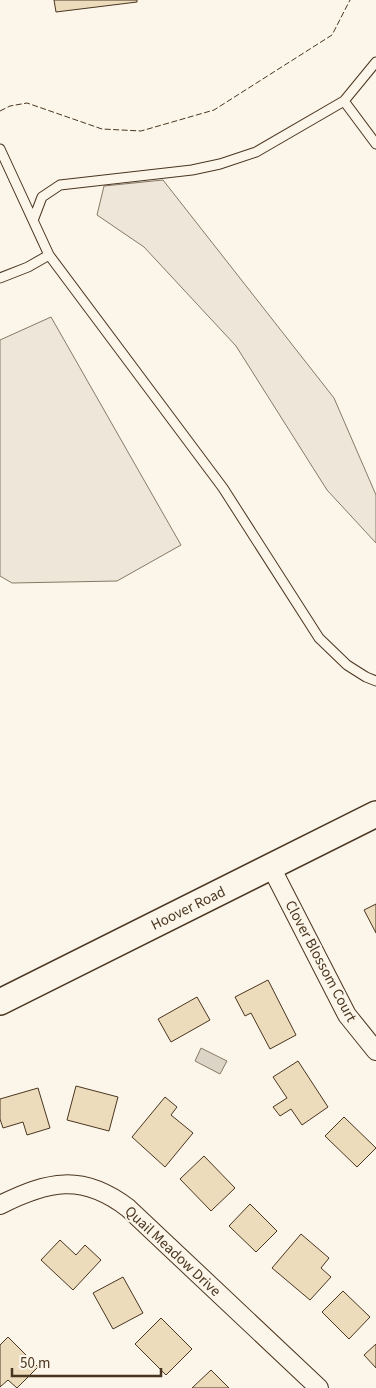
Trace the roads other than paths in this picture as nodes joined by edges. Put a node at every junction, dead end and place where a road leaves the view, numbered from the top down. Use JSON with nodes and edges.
{"nodes":[{"id":1,"x":376,"y":62,"type":"edge"},
{"id":2,"x":344,"y":101,"type":"junction"},
{"id":3,"x":376,"y":144,"type":"edge"},
{"id":4,"x":0,"y":149,"type":"edge"},
{"id":5,"x":34,"y":218,"type":"junction"},
{"id":6,"x":49,"y":255,"type":"junction"},
{"id":7,"x":0,"y":278,"type":"edge"},
{"id":8,"x":376,"y":681,"type":"edge"},
{"id":9,"x":376,"y":814,"type":"edge"},
{"id":10,"x":271,"y":867,"type":"junction"},
{"id":11,"x":0,"y":1002,"type":"edge"},
{"id":12,"x":376,"y":1051,"type":"edge"},
{"id":13,"x":0,"y":1205,"type":"edge"},
{"id":14,"x":319,"y":1388,"type":"edge"}],
"edges":[{"from":1,"to":2,"type":"lane"},
{"from":2,"to":3,"type":"lane"},
{"from":2,"to":5,"type":"lane"},
{"from":4,"to":5,"type":"lane"},
{"from":5,"to":6,"type":"lane"},
{"from":6,"to":7,"type":"lane"},
{"from":6,"to":8,"type":"lane"},
{"from":9,"to":10,"type":"main road","name":"Hoover Road"},
{"from":10,"to":11,"type":"main road","name":"Hoover Road"},
{"from":10,"to":12,"type":"street","name":"Clover Blossom Court"},
{"from":13,"to":14,"type":"street","name":"Quail Meadow Drive"}]}
